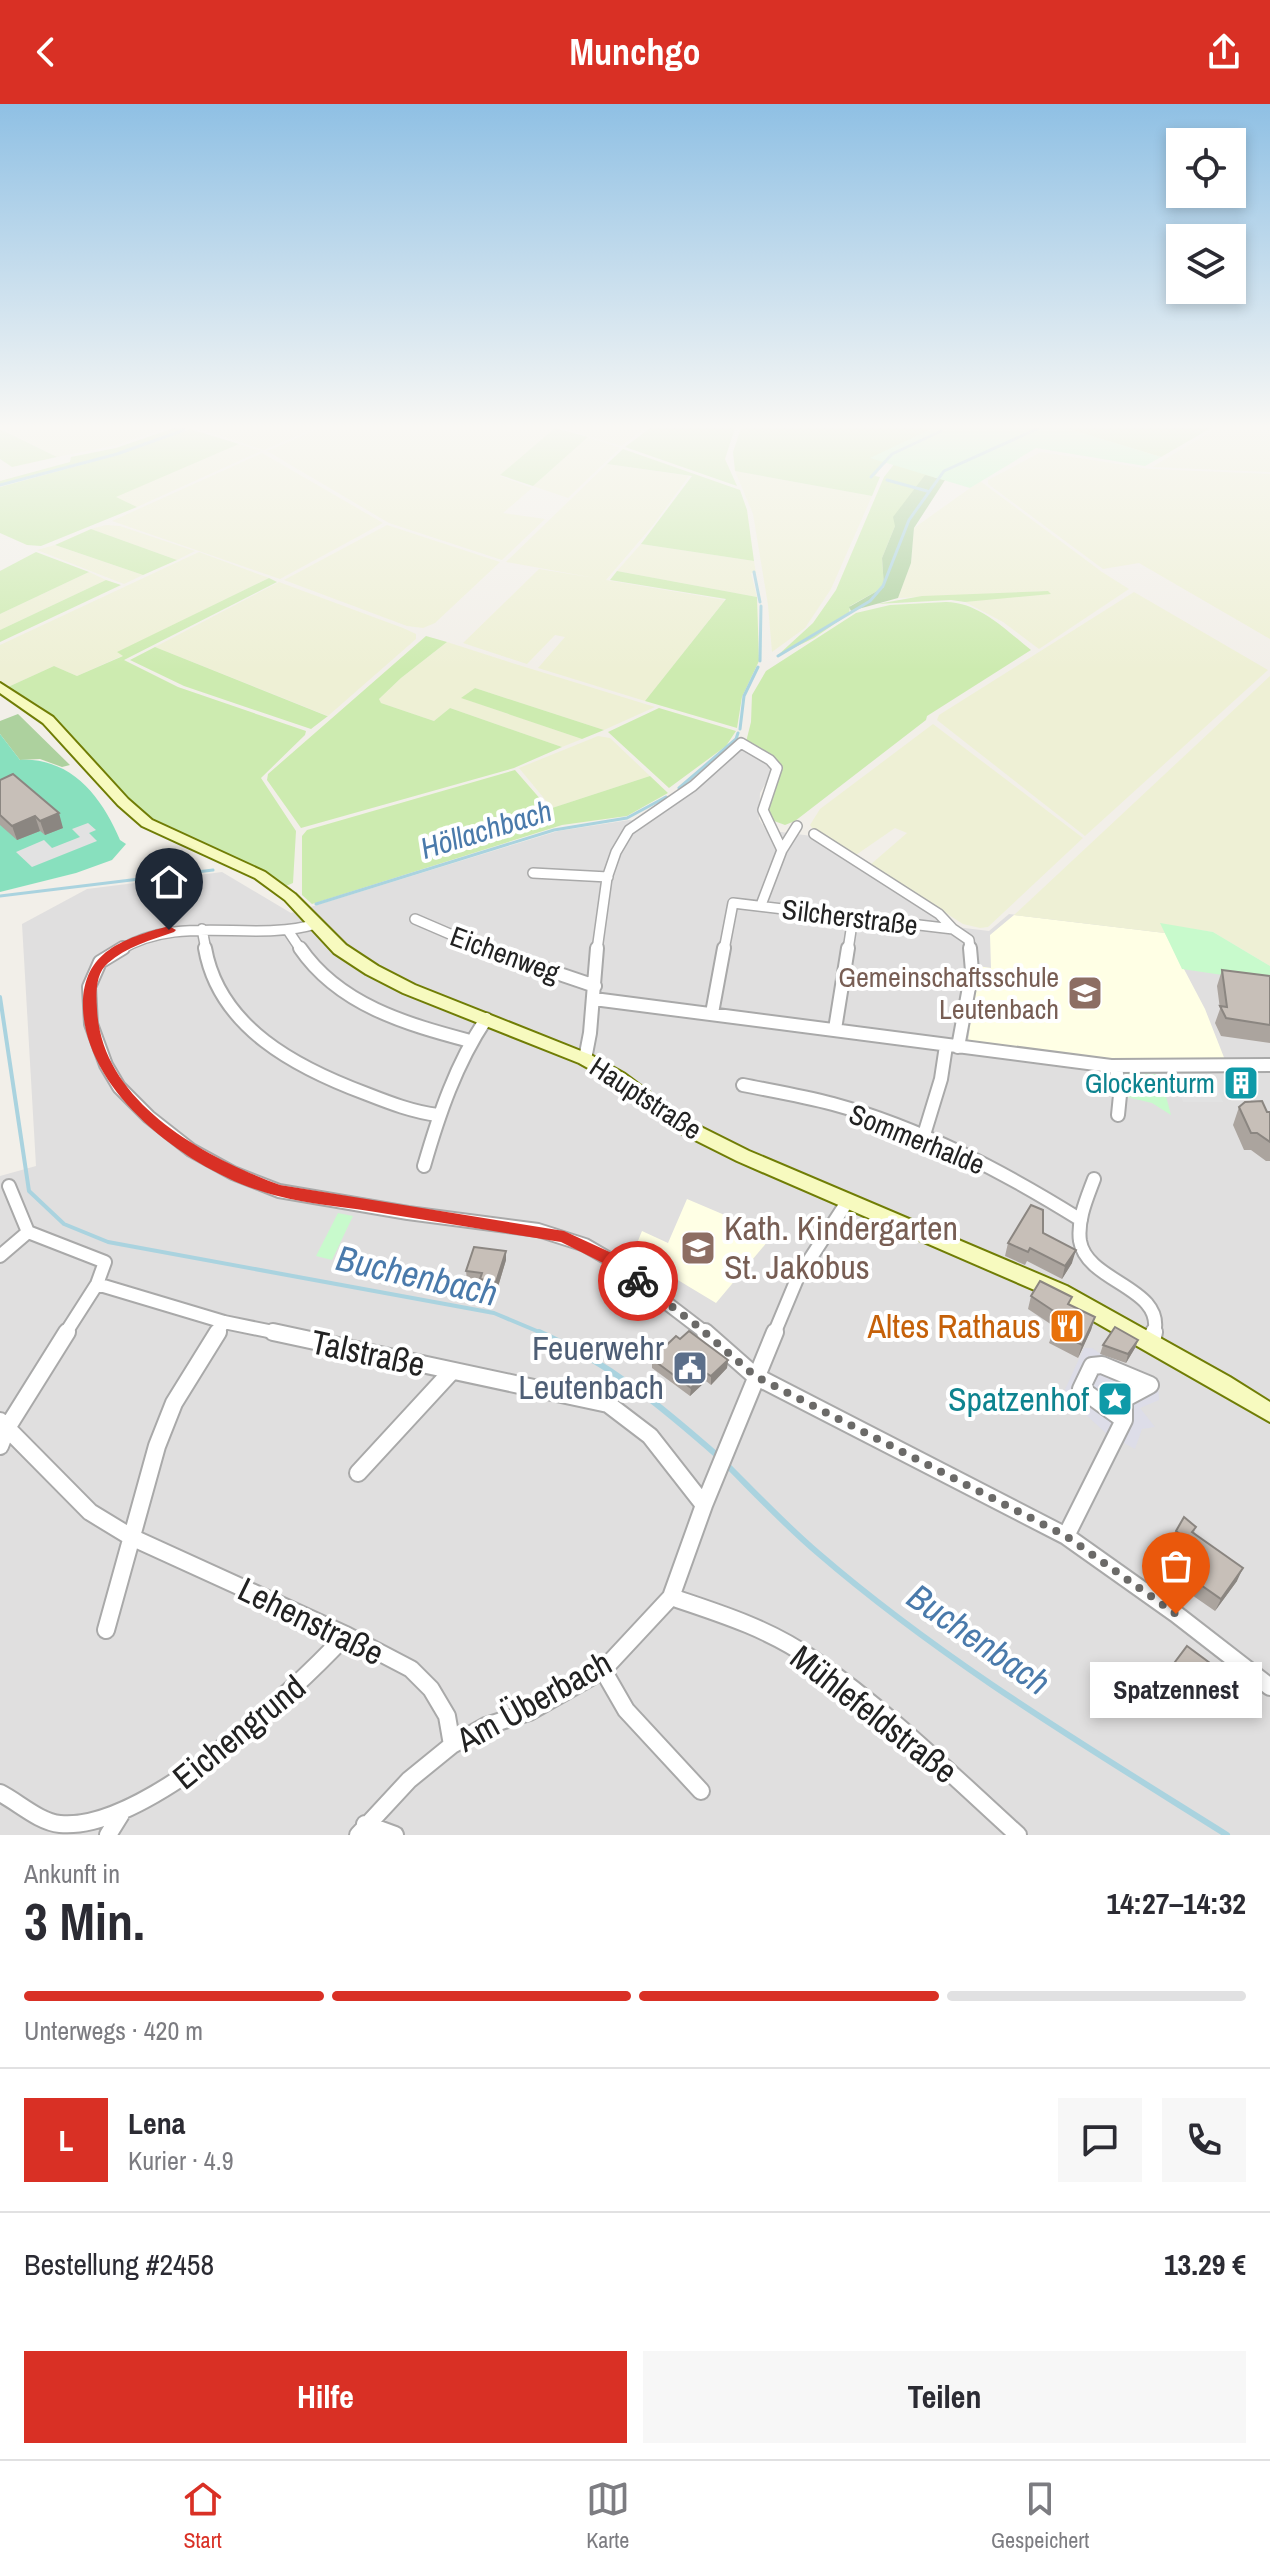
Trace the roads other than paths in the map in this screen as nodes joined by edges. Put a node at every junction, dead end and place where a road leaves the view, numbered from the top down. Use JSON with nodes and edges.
{"nodes":[{"id":1,"x":0,"y":687,"type":"edge"},
{"id":2,"x":797,"y":826,"type":"dead end"},
{"id":3,"x":814,"y":834,"type":"dead end"},
{"id":4,"x":782,"y":850,"type":"junction"},
{"id":5,"x":533,"y":873,"type":"dead end"},
{"id":6,"x":608,"y":877,"type":"junction"},
{"id":7,"x":761,"y":905,"type":"junction"},
{"id":8,"x":853,"y":917,"type":"junction"},
{"id":9,"x":415,"y":919,"type":"dead end"},
{"id":10,"x":316,"y":924,"type":"junction"},
{"id":11,"x":202,"y":929,"type":"junction"},
{"id":12,"x":953,"y":929,"type":"junction"},
{"id":13,"x":289,"y":932,"type":"junction"},
{"id":14,"x":595,"y":986,"type":"junction"},
{"id":15,"x":594,"y":999,"type":"junction"},
{"id":16,"x":712,"y":1013,"type":"junction"},
{"id":17,"x":486,"y":1019,"type":"junction"},
{"id":18,"x":835,"y":1029,"type":"junction"},
{"id":19,"x":470,"y":1041,"type":"junction"},
{"id":20,"x":952,"y":1046,"type":"junction"},
{"id":21,"x":585,"y":1059,"type":"junction"},
{"id":22,"x":1270,"y":1065,"type":"edge"},
{"id":23,"x":1116,"y":1067,"type":"junction"},
{"id":24,"x":743,"y":1085,"type":"dead end"},
{"id":25,"x":438,"y":1115,"type":"junction"},
{"id":26,"x":1118,"y":1115,"type":"dead end"},
{"id":27,"x":923,"y":1138,"type":"junction"},
{"id":28,"x":424,"y":1166,"type":"dead end"},
{"id":29,"x":1094,"y":1179,"type":"dead end"},
{"id":30,"x":9,"y":1186,"type":"dead end"},
{"id":31,"x":847,"y":1202,"type":"junction"},
{"id":32,"x":1081,"y":1220,"type":"junction"},
{"id":33,"x":28,"y":1232,"type":"junction"},
{"id":34,"x":0,"y":1256,"type":"edge"},
{"id":35,"x":97,"y":1284,"type":"junction"},
{"id":36,"x":224,"y":1322,"type":"junction"},
{"id":37,"x":1152,"y":1342,"type":"junction"},
{"id":38,"x":452,"y":1371,"type":"junction"},
{"id":39,"x":755,"y":1376,"type":"junction"},
{"id":40,"x":1270,"y":1413,"type":"edge"},
{"id":41,"x":1124,"y":1420,"type":"junction"},
{"id":42,"x":4,"y":1424,"type":"edge"},
{"id":43,"x":0,"y":1446,"type":"edge"},
{"id":44,"x":358,"y":1473,"type":"dead end"},
{"id":45,"x":704,"y":1505,"type":"junction"},
{"id":46,"x":1066,"y":1536,"type":"junction"},
{"id":47,"x":131,"y":1537,"type":"junction"},
{"id":48,"x":671,"y":1597,"type":"junction"},
{"id":49,"x":106,"y":1630,"type":"dead end"},
{"id":50,"x":346,"y":1635,"type":"junction"},
{"id":51,"x":603,"y":1670,"type":"junction"},
{"id":52,"x":1270,"y":1687,"type":"edge"},
{"id":53,"x":452,"y":1745,"type":"junction"},
{"id":54,"x":701,"y":1791,"type":"dead end"},
{"id":55,"x":0,"y":1793,"type":"edge"},
{"id":56,"x":121,"y":1814,"type":"junction"},
{"id":57,"x":362,"y":1830,"type":"edge"},
{"id":58,"x":108,"y":1835,"type":"edge"},
{"id":59,"x":395,"y":1835,"type":"edge"},
{"id":60,"x":1018,"y":1835,"type":"edge"}],
"edges":[{"from":1,"to":10,"type":"street","name":"Hauptstraße"},
{"from":2,"to":4,"type":"street"},
{"from":3,"to":12,"type":"street"},
{"from":4,"to":6,"type":"street"},
{"from":4,"to":7,"type":"street"},
{"from":5,"to":6,"type":"street"},
{"from":6,"to":14,"type":"street"},
{"from":7,"to":8,"type":"street","name":"Silcherstraße"},
{"from":7,"to":16,"type":"street","name":"Silcherstraße"},
{"from":8,"to":12,"type":"street","name":"Silcherstraße"},
{"from":8,"to":18,"type":"street"},
{"from":9,"to":14,"type":"street","name":"Eichenweg"},
{"from":10,"to":13,"type":"street"},
{"from":10,"to":17,"type":"street","name":"Hauptstraße"},
{"from":11,"to":13,"type":"street"},
{"from":11,"to":25,"type":"street"},
{"from":11,"to":39,"type":"street"},
{"from":12,"to":20,"type":"street","name":"Silcherstraße"},
{"from":13,"to":19,"type":"street"},
{"from":14,"to":15,"type":"street"},
{"from":15,"to":16,"type":"street"},
{"from":15,"to":21,"type":"street"},
{"from":16,"to":18,"type":"street"},
{"from":17,"to":19,"type":"street"},
{"from":17,"to":21,"type":"street","name":"Hauptstraße"},
{"from":18,"to":20,"type":"street"},
{"from":19,"to":25,"type":"street"},
{"from":20,"to":23,"type":"street"},
{"from":20,"to":27,"type":"street"},
{"from":21,"to":31,"type":"street","name":"Hauptstraße"},
{"from":22,"to":23,"type":"street"},
{"from":23,"to":26,"type":"street"},
{"from":24,"to":27,"type":"street","name":"Sommerhalde"},
{"from":25,"to":28,"type":"street"},
{"from":27,"to":32,"type":"street","name":"Sommerhalde"},
{"from":29,"to":32,"type":"street"},
{"from":30,"to":33,"type":"street"},
{"from":31,"to":37,"type":"street","name":"Hauptstraße"},
{"from":31,"to":39,"type":"street","name":"Am Überbach"},
{"from":32,"to":37,"type":"street"},
{"from":33,"to":34,"type":"street"},
{"from":33,"to":35,"type":"street"},
{"from":35,"to":36,"type":"street","name":"Talstraße"},
{"from":35,"to":42,"type":"street"},
{"from":36,"to":38,"type":"street","name":"Talstraße"},
{"from":36,"to":47,"type":"street"},
{"from":37,"to":40,"type":"street","name":"Hauptstraße"},
{"from":38,"to":44,"type":"street"},
{"from":38,"to":45,"type":"street","name":"Talstraße"},
{"from":39,"to":45,"type":"street","name":"Am Überbach"},
{"from":39,"to":46,"type":"street"},
{"from":41,"to":41,"type":"street"},
{"from":41,"to":46,"type":"street"},
{"from":42,"to":43,"type":"street"},
{"from":42,"to":47,"type":"street","name":"Lehenstraße"},
{"from":45,"to":48,"type":"street","name":"Am Überbach"},
{"from":46,"to":52,"type":"street"},
{"from":47,"to":49,"type":"street"},
{"from":47,"to":50,"type":"street","name":"Lehenstraße"},
{"from":48,"to":51,"type":"street","name":"Am Überbach"},
{"from":48,"to":60,"type":"street","name":"Mühlefeldstraße"},
{"from":50,"to":53,"type":"street","name":"Lehenstraße"},
{"from":50,"to":56,"type":"street","name":"Eichengrund"},
{"from":51,"to":53,"type":"street","name":"Am Überbach"},
{"from":51,"to":54,"type":"street"},
{"from":53,"to":57,"type":"street","name":"Am Überbach"},
{"from":55,"to":56,"type":"street","name":"Eichengrund"},
{"from":56,"to":58,"type":"street","name":"Eichengrund"},
{"from":57,"to":59,"type":"street"}]}
